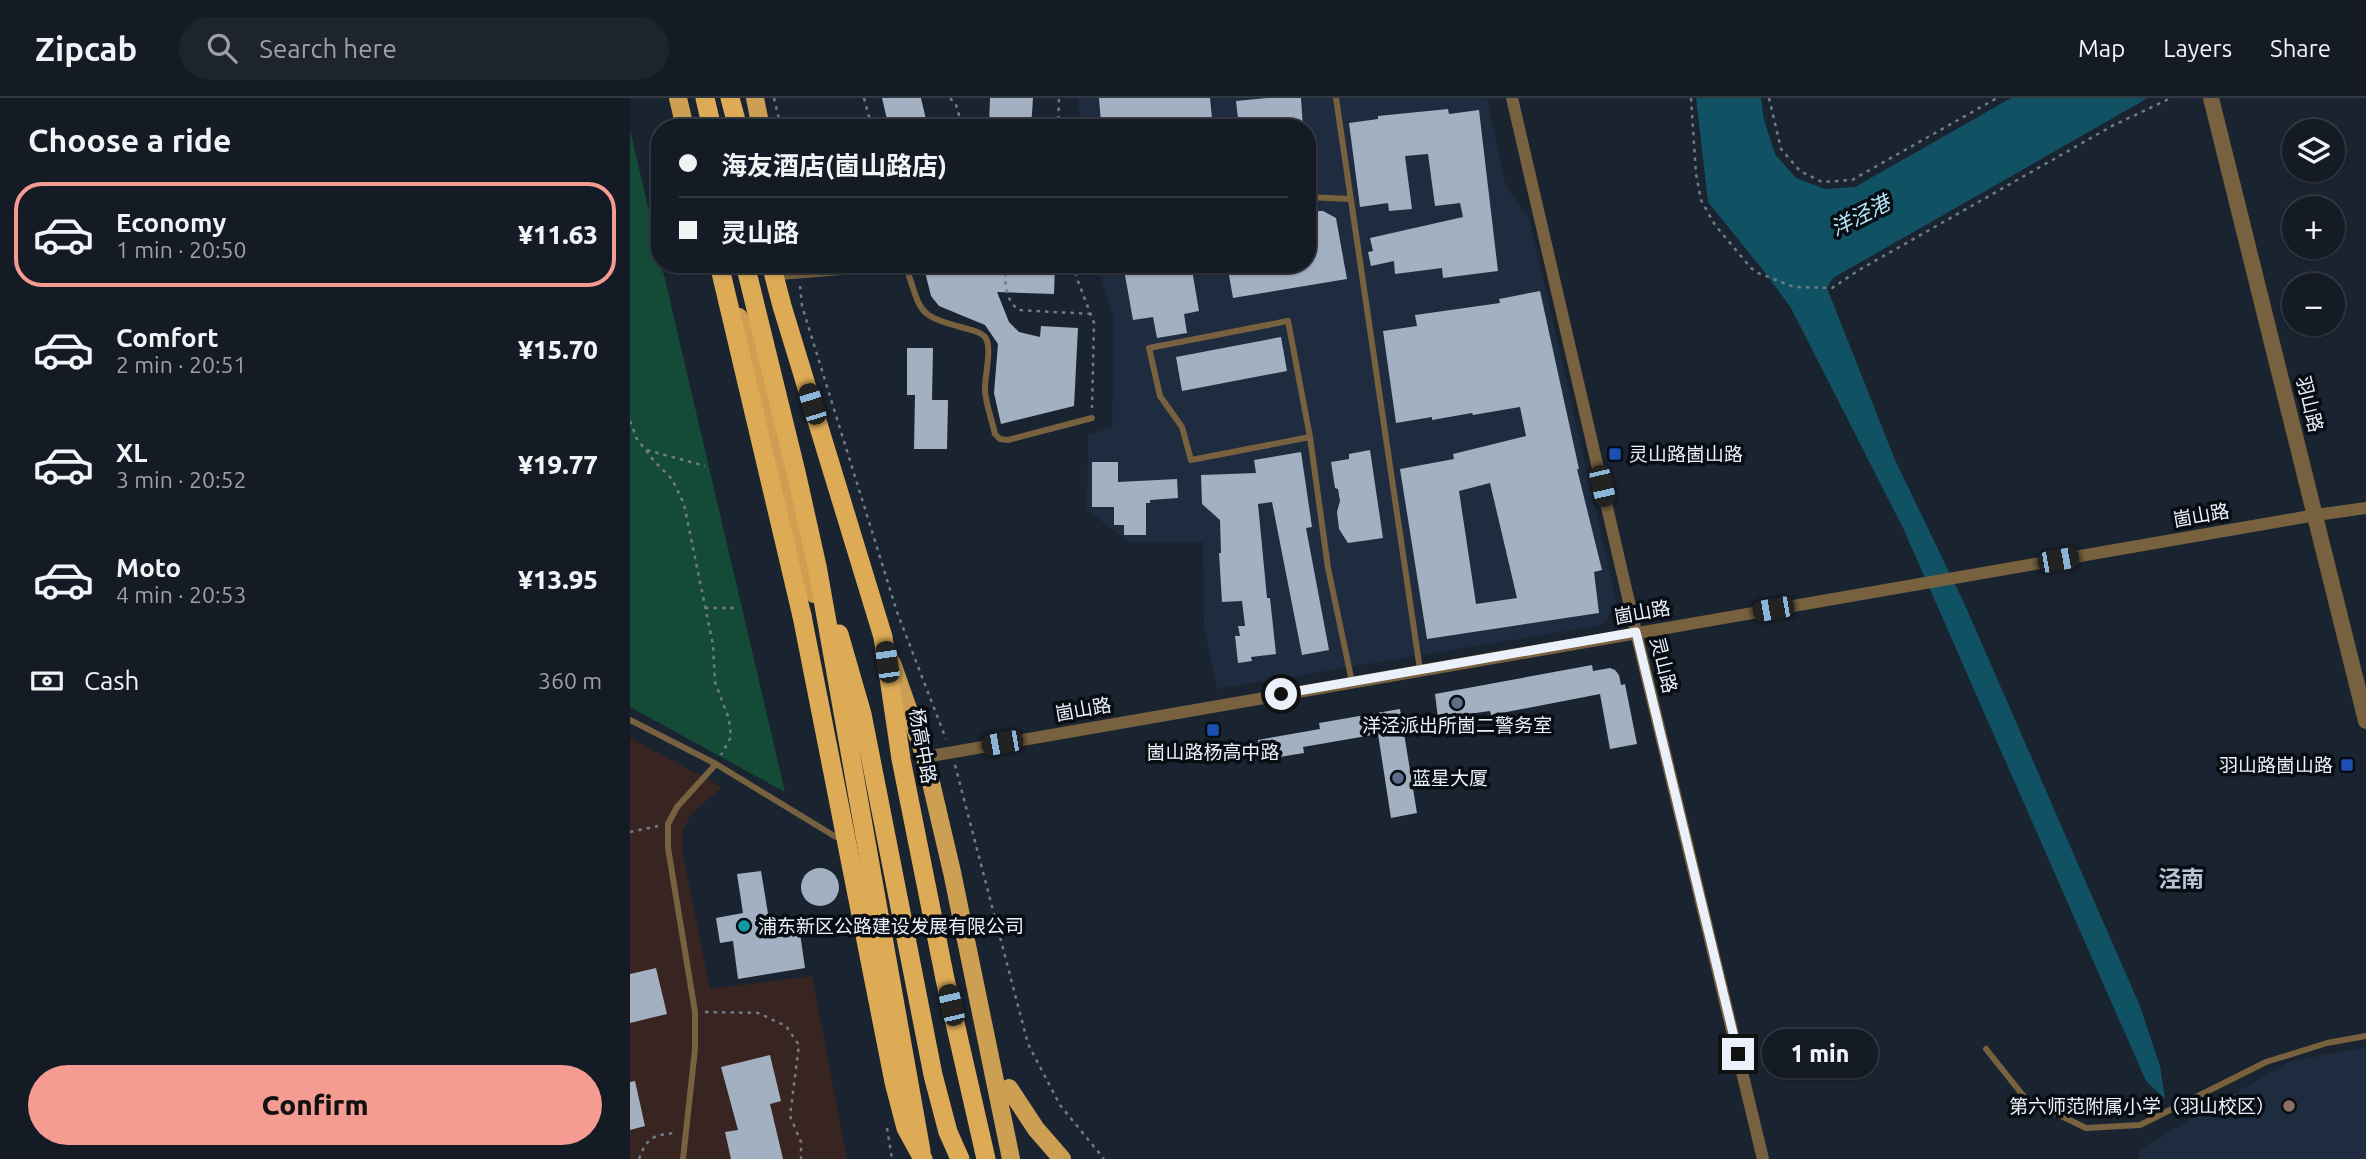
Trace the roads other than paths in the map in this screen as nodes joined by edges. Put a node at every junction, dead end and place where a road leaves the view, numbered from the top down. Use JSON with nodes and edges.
{"nodes":[{"id":1,"x":678,"y":98,"type":"edge"},
{"id":2,"x":705,"y":98,"type":"edge"},
{"id":3,"x":730,"y":98,"type":"edge"},
{"id":4,"x":755,"y":98,"type":"edge"},
{"id":5,"x":1336,"y":98,"type":"edge"},
{"id":6,"x":1512,"y":98,"type":"edge"},
{"id":7,"x":2211,"y":98,"type":"edge"},
{"id":8,"x":683,"y":119,"type":"edge"},
{"id":9,"x":710,"y":119,"type":"edge"},
{"id":10,"x":736,"y":119,"type":"edge"},
{"id":11,"x":759,"y":119,"type":"edge"},
{"id":12,"x":1316,"y":197,"type":"edge"},
{"id":13,"x":1351,"y":199,"type":"junction"},
{"id":14,"x":722,"y":273,"type":"edge"},
{"id":15,"x":723,"y":273,"type":"edge"},
{"id":16,"x":747,"y":273,"type":"edge"},
{"id":17,"x":777,"y":273,"type":"edge"},
{"id":18,"x":789,"y":273,"type":"edge"},
{"id":19,"x":835,"y":273,"type":"edge"},
{"id":20,"x":908,"y":273,"type":"edge"},
{"id":21,"x":1092,"y":418,"type":"road end"},
{"id":22,"x":1310,"y":437,"type":"junction"},
{"id":23,"x":2366,"y":508,"type":"edge"},
{"id":24,"x":2316,"y":515,"type":"junction"},
{"id":25,"x":817,"y":566,"type":"junction"},
{"id":26,"x":1636,"y":632,"type":"junction"},
{"id":27,"x":883,"y":637,"type":"junction"},
{"id":28,"x":1420,"y":670,"type":"junction"},
{"id":29,"x":836,"y":678,"type":"junction"},
{"id":30,"x":1352,"y":682,"type":"junction"},
{"id":31,"x":630,"y":720,"type":"edge"},
{"id":32,"x":2366,"y":721,"type":"edge"},
{"id":33,"x":925,"y":757,"type":"junction"},
{"id":34,"x":716,"y":764,"type":"junction"},
{"id":35,"x":863,"y":830,"type":"junction"},
{"id":36,"x":981,"y":1014,"type":"junction"},
{"id":37,"x":2366,"y":1036,"type":"edge"},
{"id":38,"x":1986,"y":1049,"type":"dead end"},
{"id":39,"x":683,"y":1159,"type":"edge"},
{"id":40,"x":921,"y":1159,"type":"edge"},
{"id":41,"x":960,"y":1159,"type":"edge"},
{"id":42,"x":986,"y":1159,"type":"edge"},
{"id":43,"x":1011,"y":1159,"type":"edge"},
{"id":44,"x":1062,"y":1159,"type":"edge"},
{"id":45,"x":1763,"y":1159,"type":"edge"}],
"edges":[{"from":1,"to":8,"type":"main road"},
{"from":2,"to":9,"type":"highway"},
{"from":3,"to":10,"type":"highway"},
{"from":4,"to":11,"type":"main road"},
{"from":5,"to":13,"type":"lane"},
{"from":6,"to":26,"type":"street","name":"灵山路"},
{"from":7,"to":24,"type":"street","name":"羽山路"},
{"from":12,"to":13,"type":"lane"},
{"from":13,"to":28,"type":"lane"},
{"from":14,"to":40,"type":"highway","bridge":true},
{"from":15,"to":29,"type":"main road"},
{"from":16,"to":25,"type":"highway"},
{"from":17,"to":27,"type":"highway","name":"杨高中路"},
{"from":18,"to":19,"type":"lane"},
{"from":20,"to":21,"type":"lane"},
{"from":22,"to":22,"type":"lane"},
{"from":22,"to":30,"type":"lane"},
{"from":23,"to":24,"type":"street","name":"崮山路"},
{"from":24,"to":26,"type":"street","name":"崮山路"},
{"from":24,"to":32,"type":"street","name":"羽山路"},
{"from":25,"to":29,"type":"highway"},
{"from":25,"to":41,"type":"highway"},
{"from":26,"to":28,"type":"street","name":"崮山路"},
{"from":26,"to":45,"type":"street","name":"灵山路"},
{"from":27,"to":33,"type":"main road"},
{"from":27,"to":42,"type":"highway","name":"杨高中路"},
{"from":28,"to":30,"type":"street","name":"崮山路"},
{"from":29,"to":35,"type":"highway"},
{"from":30,"to":33,"type":"street","name":"崮山路"},
{"from":31,"to":34,"type":"lane"},
{"from":33,"to":36,"type":"main road"},
{"from":34,"to":35,"type":"lane"},
{"from":34,"to":39,"type":"lane"},
{"from":35,"to":40,"type":"highway"},
{"from":36,"to":43,"type":"main road"},
{"from":36,"to":44,"type":"main road","bridge":true},
{"from":37,"to":38,"type":"lane"}]}
